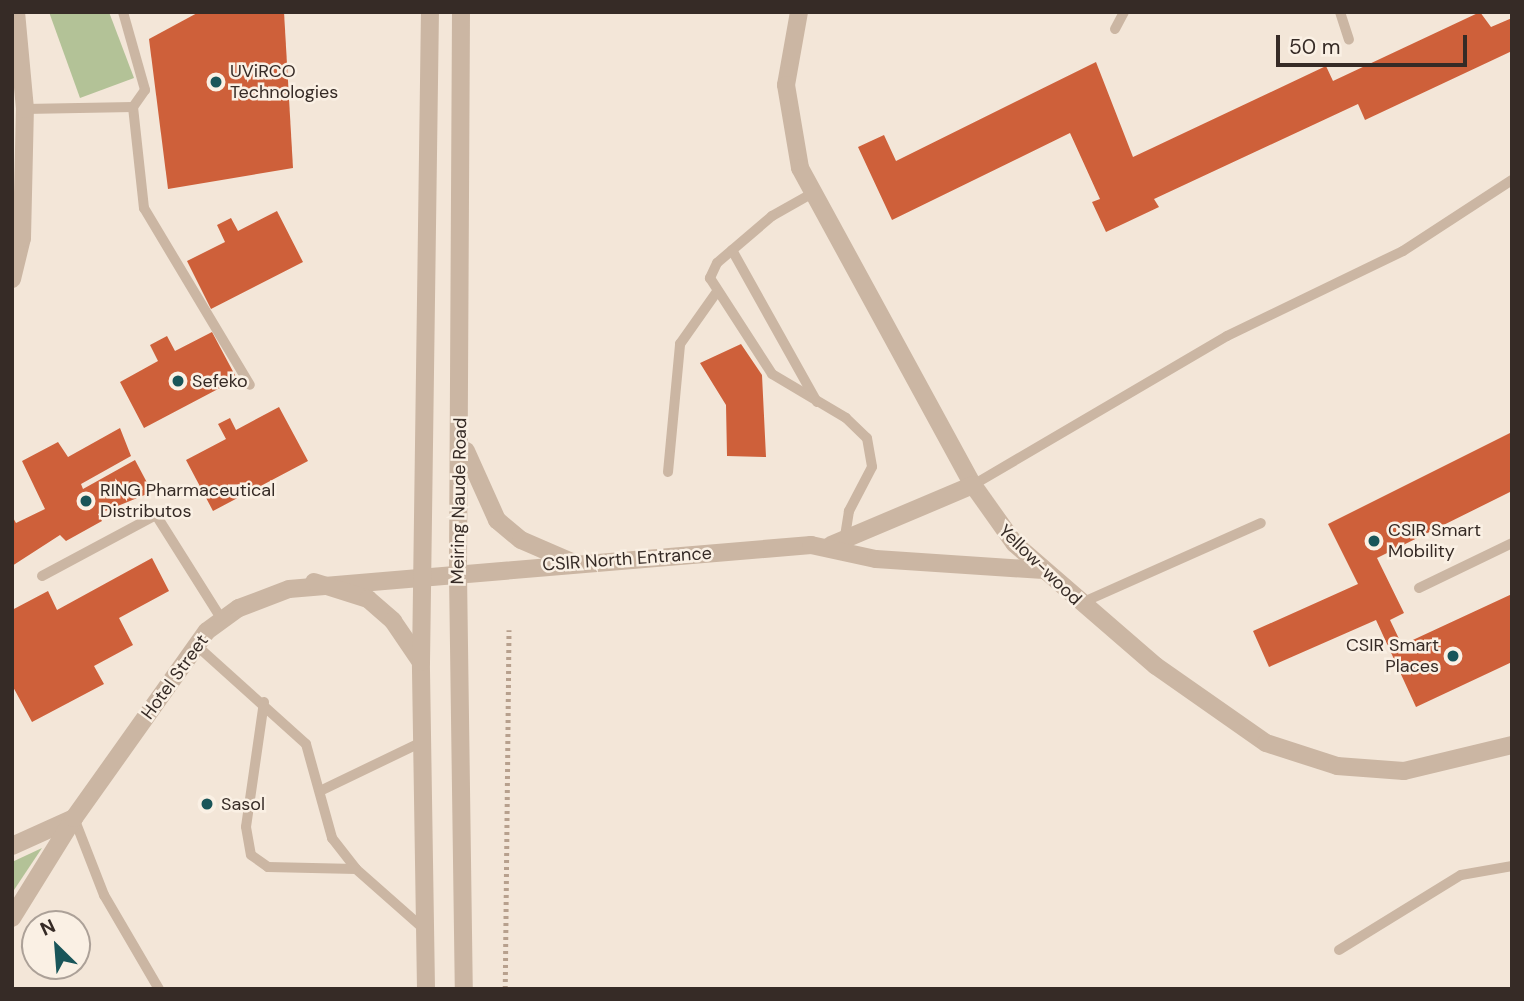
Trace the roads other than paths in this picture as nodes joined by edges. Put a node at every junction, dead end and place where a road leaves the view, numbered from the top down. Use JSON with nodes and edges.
{"nodes":[{"id":1,"x":16,"y":12,"type":"edge"},
{"id":2,"x":430,"y":12,"type":"edge"},
{"id":3,"x":461,"y":12,"type":"edge"},
{"id":4,"x":799,"y":12,"type":"edge"},
{"id":5,"x":1124,"y":12,"type":"edge"},
{"id":6,"x":1340,"y":12,"type":"edge"},
{"id":7,"x":126,"y":14,"type":"edge"},
{"id":8,"x":1115,"y":29,"type":"dead end"},
{"id":9,"x":1349,"y":40,"type":"dead end"},
{"id":10,"x":133,"y":107,"type":"junction"},
{"id":11,"x":25,"y":109,"type":"junction"},
{"id":12,"x":1512,"y":180,"type":"edge"},
{"id":13,"x":811,"y":194,"type":"junction"},
{"id":14,"x":732,"y":250,"type":"junction"},
{"id":15,"x":12,"y":279,"type":"edge"},
{"id":16,"x":716,"y":293,"type":"junction"},
{"id":17,"x":250,"y":385,"type":"dead end"},
{"id":18,"x":817,"y":402,"type":"junction"},
{"id":19,"x":460,"y":434,"type":"junction"},
{"id":20,"x":668,"y":472,"type":"dead end"},
{"id":21,"x":973,"y":485,"type":"junction"},
{"id":22,"x":1261,"y":523,"type":"dead end"},
{"id":23,"x":1512,"y":543,"type":"edge"},
{"id":24,"x":840,"y":544,"type":"junction"},
{"id":25,"x":572,"y":562,"type":"junction"},
{"id":26,"x":1040,"y":570,"type":"junction"},
{"id":27,"x":458,"y":574,"type":"junction"},
{"id":28,"x":42,"y":576,"type":"dead end"},
{"id":29,"x":423,"y":578,"type":"junction"},
{"id":30,"x":314,"y":582,"type":"junction"},
{"id":31,"x":1419,"y":588,"type":"dead end"},
{"id":32,"x":1079,"y":604,"type":"junction"},
{"id":33,"x":222,"y":620,"type":"junction"},
{"id":34,"x":196,"y":645,"type":"junction"},
{"id":35,"x":421,"y":662,"type":"junction"},
{"id":36,"x":264,"y":702,"type":"junction"},
{"id":37,"x":422,"y":742,"type":"junction"},
{"id":38,"x":1512,"y":745,"type":"edge"},
{"id":39,"x":320,"y":791,"type":"junction"},
{"id":40,"x":74,"y":818,"type":"junction"},
{"id":41,"x":12,"y":846,"type":"edge"},
{"id":42,"x":1512,"y":866,"type":"edge"},
{"id":43,"x":356,"y":869,"type":"junction"},
{"id":44,"x":12,"y":918,"type":"edge"},
{"id":45,"x":424,"y":929,"type":"junction"},
{"id":46,"x":1339,"y":950,"type":"dead end"},
{"id":47,"x":159,"y":989,"type":"edge"},
{"id":48,"x":426,"y":989,"type":"edge"},
{"id":49,"x":464,"y":989,"type":"edge"}],
"edges":[{"from":1,"to":11,"type":"street"},
{"from":2,"to":29,"type":"street","name":"Meiring Naude Road"},
{"from":3,"to":19,"type":"street","name":"Meiring Naude Road"},
{"from":4,"to":13,"type":"street","name":"Yellow-wood"},
{"from":5,"to":8,"type":"lane"},
{"from":6,"to":9,"type":"lane"},
{"from":7,"to":10,"type":"lane"},
{"from":10,"to":11,"type":"lane"},
{"from":10,"to":17,"type":"lane"},
{"from":11,"to":15,"type":"street"},
{"from":12,"to":21,"type":"lane"},
{"from":13,"to":14,"type":"lane"},
{"from":13,"to":21,"type":"street","name":"Yellow-wood"},
{"from":14,"to":16,"type":"lane"},
{"from":14,"to":18,"type":"lane"},
{"from":16,"to":18,"type":"lane"},
{"from":16,"to":20,"type":"lane"},
{"from":18,"to":24,"type":"lane"},
{"from":19,"to":25,"type":"street"},
{"from":19,"to":27,"type":"street","name":"Meiring Naude Road"},
{"from":21,"to":24,"type":"street","name":"CSIR North Entrance"},
{"from":21,"to":26,"type":"street","name":"Yellow-wood"},
{"from":22,"to":32,"type":"lane"},
{"from":23,"to":31,"type":"lane"},
{"from":24,"to":25,"type":"street","name":"CSIR North Entrance"},
{"from":24,"to":26,"type":"street","name":"CSIR North Entrance"},
{"from":25,"to":27,"type":"street","name":"CSIR North Entrance"},
{"from":26,"to":32,"type":"street","name":"Yellow-wood"},
{"from":27,"to":29,"type":"street","name":"CSIR North Entrance"},
{"from":27,"to":49,"type":"street","name":"Meiring Naude Road"},
{"from":28,"to":33,"type":"lane"},
{"from":29,"to":30,"type":"street","name":"Hotel Street"},
{"from":29,"to":35,"type":"street","name":"Meiring Naude Road"},
{"from":30,"to":33,"type":"street","name":"Hotel Street"},
{"from":30,"to":35,"type":"street"},
{"from":32,"to":38,"type":"street","name":"Yellow-wood"},
{"from":33,"to":34,"type":"street","name":"Hotel Street"},
{"from":34,"to":36,"type":"lane"},
{"from":34,"to":40,"type":"street","name":"Hotel Street"},
{"from":35,"to":37,"type":"street","name":"Meiring Naude Road"},
{"from":36,"to":39,"type":"lane"},
{"from":36,"to":43,"type":"lane"},
{"from":37,"to":39,"type":"lane"},
{"from":37,"to":45,"type":"street","name":"Meiring Naude Road"},
{"from":39,"to":43,"type":"lane"},
{"from":40,"to":41,"type":"street"},
{"from":40,"to":44,"type":"street","name":"Hotel Street"},
{"from":40,"to":47,"type":"lane"},
{"from":42,"to":46,"type":"lane"},
{"from":43,"to":45,"type":"lane"},
{"from":45,"to":48,"type":"street","name":"Meiring Naude Road"}]}
